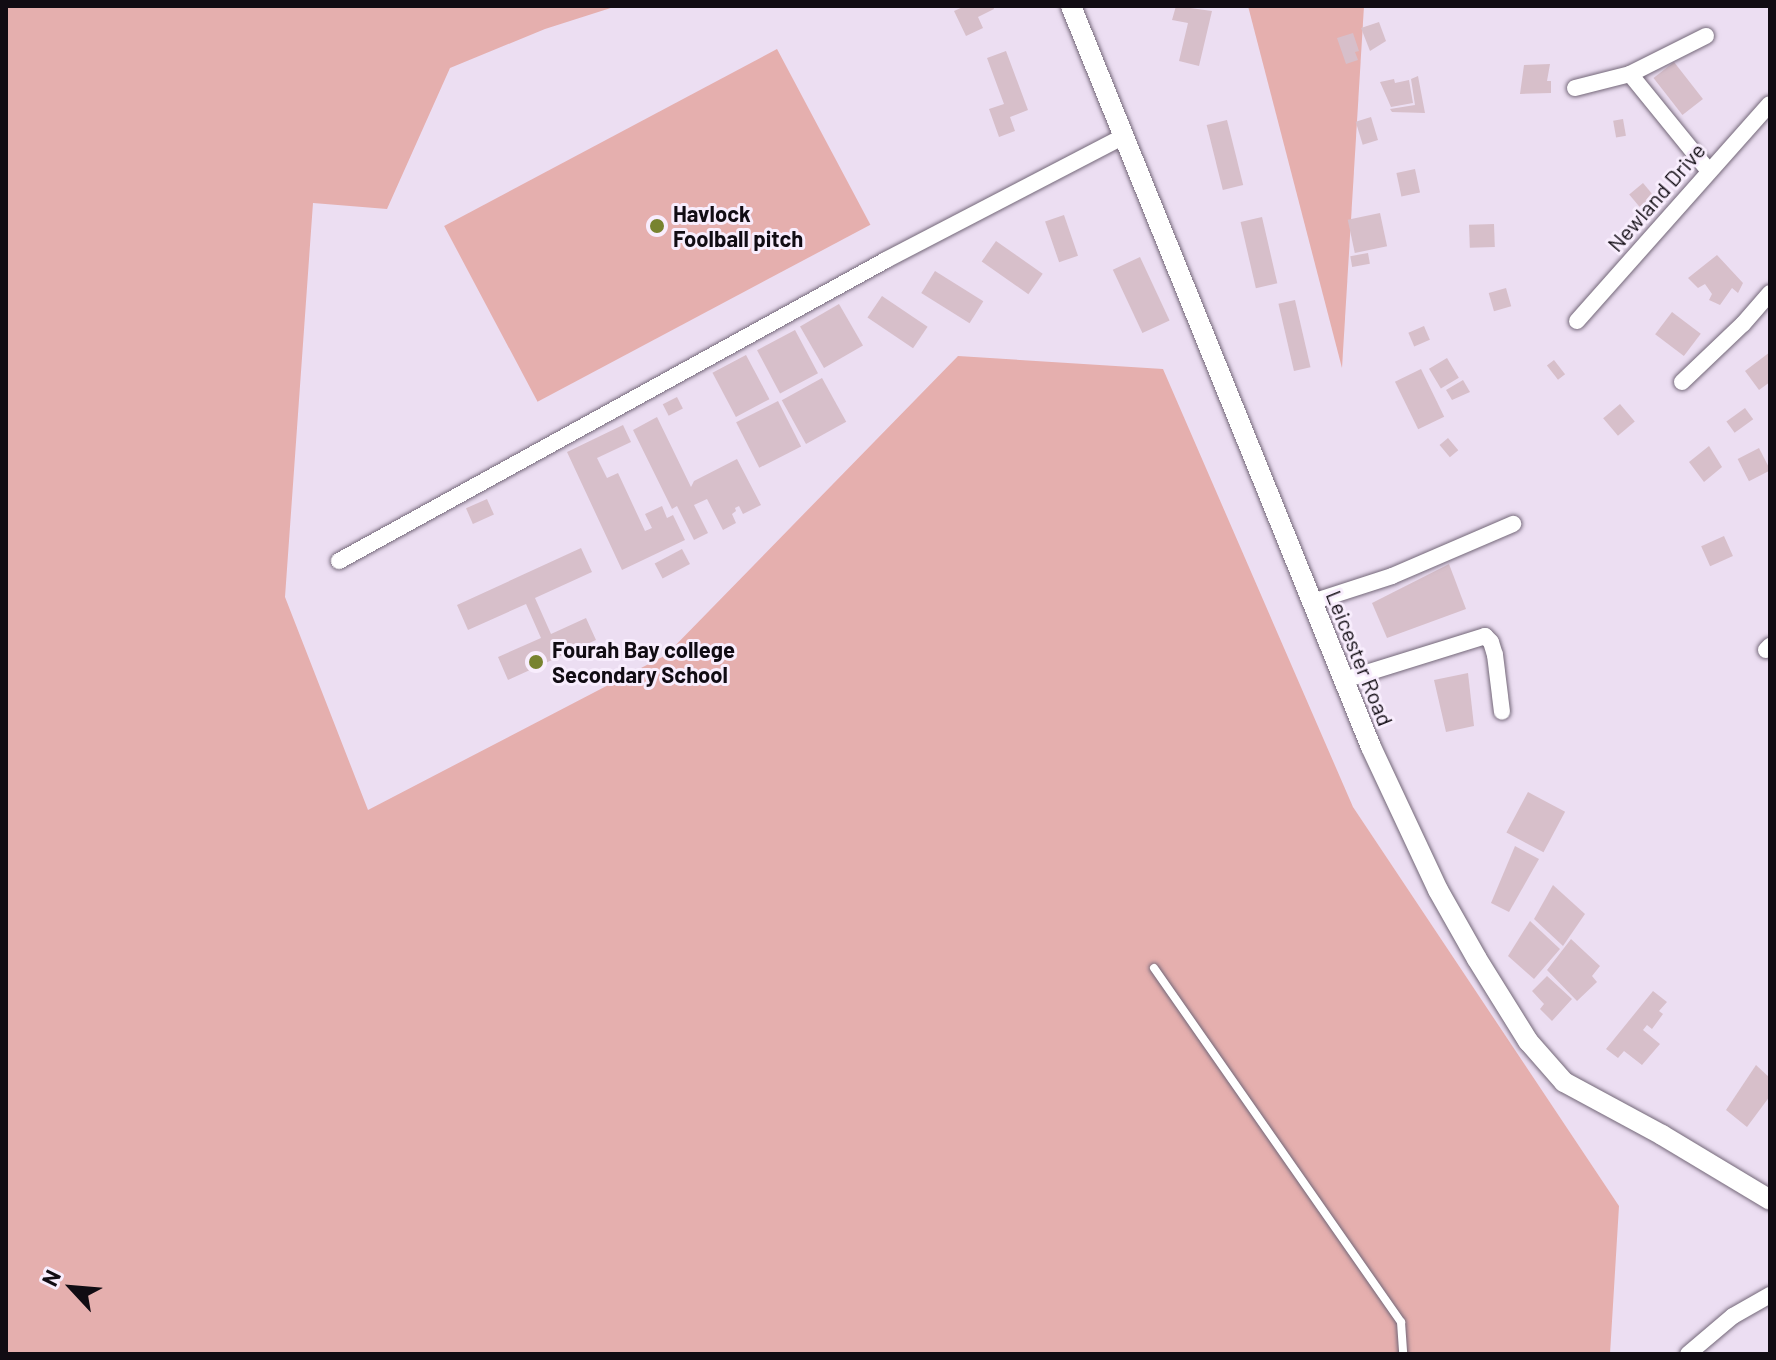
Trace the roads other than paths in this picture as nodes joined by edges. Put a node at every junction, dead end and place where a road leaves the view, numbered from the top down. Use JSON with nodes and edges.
{"nodes":[{"id":1,"x":1071,"y":6,"type":"edge"},
{"id":2,"x":1706,"y":36,"type":"dead end"},
{"id":3,"x":1630,"y":74,"type":"junction"},
{"id":4,"x":1575,"y":88,"type":"dead end"},
{"id":5,"x":1770,"y":104,"type":"edge"},
{"id":6,"x":1124,"y":136,"type":"junction"},
{"id":7,"x":1708,"y":170,"type":"junction"},
{"id":8,"x":1770,"y":293,"type":"edge"},
{"id":9,"x":1577,"y":321,"type":"dead end"},
{"id":10,"x":1682,"y":382,"type":"dead end"},
{"id":11,"x":1513,"y":524,"type":"dead end"},
{"id":12,"x":339,"y":561,"type":"dead end"},
{"id":13,"x":1312,"y":602,"type":"junction"},
{"id":14,"x":1344,"y":680,"type":"junction"},
{"id":15,"x":1502,"y":712,"type":"dead end"},
{"id":16,"x":1154,"y":968,"type":"dead end"},
{"id":17,"x":1770,"y":1200,"type":"edge"},
{"id":18,"x":1770,"y":1295,"type":"edge"},
{"id":19,"x":1403,"y":1354,"type":"edge"},
{"id":20,"x":1688,"y":1354,"type":"edge"}],
"edges":[{"from":1,"to":6,"type":"street","name":"Leicester Road"},
{"from":2,"to":3,"type":"street"},
{"from":3,"to":4,"type":"street"},
{"from":3,"to":7,"type":"street"},
{"from":5,"to":7,"type":"street","name":"Newland Drive"},
{"from":6,"to":12,"type":"street"},
{"from":6,"to":13,"type":"street","name":"Leicester Road"},
{"from":7,"to":9,"type":"street","name":"Newland Drive"},
{"from":8,"to":10,"type":"street"},
{"from":11,"to":13,"type":"street"},
{"from":13,"to":14,"type":"street","name":"Leicester Road"},
{"from":14,"to":15,"type":"street"},
{"from":14,"to":17,"type":"street","name":"Leicester Road"},
{"from":16,"to":19,"type":"lane"},
{"from":18,"to":20,"type":"street"}]}
